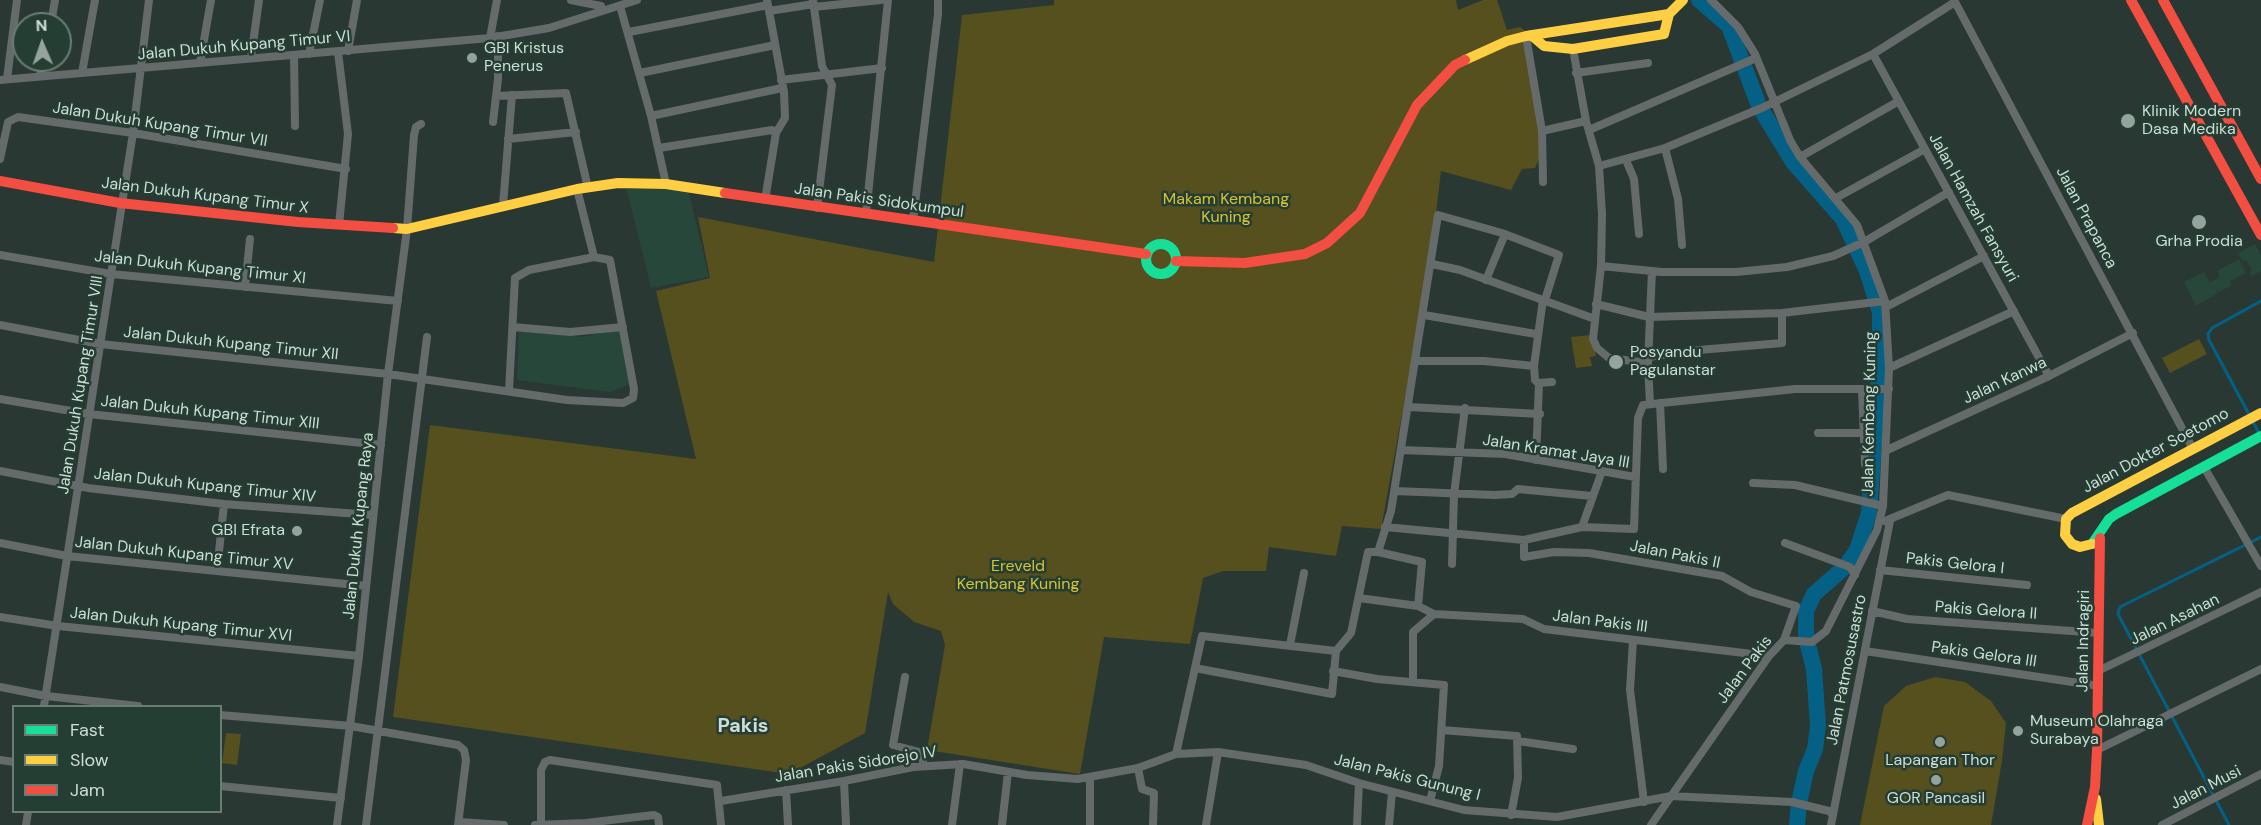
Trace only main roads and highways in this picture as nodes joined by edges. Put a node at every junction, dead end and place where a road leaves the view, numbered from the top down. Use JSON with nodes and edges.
{"nodes":[{"id":1,"x":1683,"y":0,"type":"edge"},
{"id":2,"x":2131,"y":0,"type":"edge"},
{"id":3,"x":2163,"y":0,"type":"edge"},
{"id":4,"x":1669,"y":14,"type":"junction"},
{"id":5,"x":1616,"y":24,"type":"junction"},
{"id":6,"x":1529,"y":35,"type":"junction"},
{"id":7,"x":1619,"y":41,"type":"junction"},
{"id":8,"x":2261,"y":179,"type":"edge"},
{"id":9,"x":0,"y":181,"type":"edge"},
{"id":10,"x":502,"y":205,"type":"joint"},
{"id":11,"x":2261,"y":235,"type":"edge"},
{"id":12,"x":1146,"y":254,"type":"junction"},
{"id":13,"x":1176,"y":261,"type":"junction"},
{"id":14,"x":2255,"y":416,"type":"edge"},
{"id":15,"x":2260,"y":437,"type":"edge"},
{"id":16,"x":2100,"y":538,"type":"junction"},
{"id":17,"x":2088,"y":547,"type":"junction"},
{"id":18,"x":2100,"y":567,"type":"junction"},
{"id":19,"x":2095,"y":786,"type":"junction"},
{"id":20,"x":2087,"y":825,"type":"edge"},
{"id":21,"x":2099,"y":825,"type":"edge"}],
"edges":[{"from":1,"to":4,"type":"main road"},
{"from":2,"to":11,"type":"main road"},
{"from":3,"to":8,"type":"main road"},
{"from":4,"to":5,"type":"main road"},
{"from":4,"to":7,"type":"main road"},
{"from":5,"to":6,"type":"main road"},
{"from":5,"to":7,"type":"main road"},
{"from":6,"to":7,"type":"main road"},
{"from":6,"to":13,"type":"main road"},
{"from":9,"to":10,"type":"main road","name":"Jalan Dukuh Kupang Timur X"},
{"from":10,"to":12,"type":"main road","name":"Jalan Pakis Sidokumpul"},
{"from":12,"to":13,"type":"main road"},
{"from":12,"to":13,"type":"main road"},
{"from":14,"to":17,"type":"main road","name":"Jalan Dokter Soetomo"},
{"from":15,"to":16,"type":"main road"},
{"from":16,"to":17,"type":"main road"},
{"from":16,"to":18,"type":"main road","name":"Jalan Indragiri"},
{"from":17,"to":18,"type":"main road","name":"Jalan Indragiri"},
{"from":18,"to":19,"type":"main road","name":"Jalan Indragiri"},
{"from":19,"to":20,"type":"main road","name":"Jalan Indragiri"},
{"from":19,"to":21,"type":"main road","name":"Jalan Indragiri"}]}
